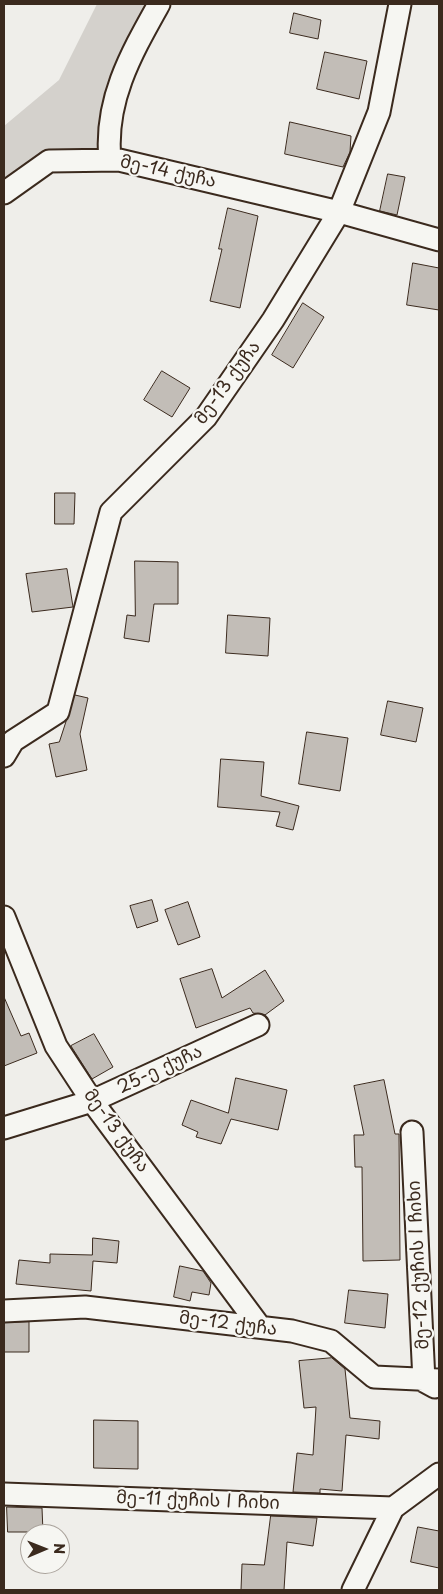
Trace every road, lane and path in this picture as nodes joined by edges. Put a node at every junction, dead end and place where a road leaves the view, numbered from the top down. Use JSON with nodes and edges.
{"nodes":[{"id":1,"x":159,"y":4,"type":"edge"},
{"id":2,"x":400,"y":4,"type":"edge"},
{"id":3,"x":110,"y":160,"type":"junction"},
{"id":4,"x":4,"y":193,"type":"edge"},
{"id":5,"x":339,"y":212,"type":"junction"},
{"id":6,"x":439,"y":240,"type":"edge"},
{"id":7,"x":4,"y":756,"type":"edge"},
{"id":8,"x":4,"y":917,"type":"edge"},
{"id":9,"x":258,"y":1025,"type":"dead end"},
{"id":10,"x":92,"y":1101,"type":"junction"},
{"id":11,"x":4,"y":1128,"type":"edge"},
{"id":12,"x":412,"y":1132,"type":"dead end"},
{"id":13,"x":4,"y":1311,"type":"edge"},
{"id":14,"x":260,"y":1327,"type":"junction"},
{"id":15,"x":434,"y":1384,"type":"edge"},
{"id":16,"x":439,"y":1474,"type":"edge"},
{"id":17,"x":4,"y":1494,"type":"edge"},
{"id":18,"x":393,"y":1508,"type":"junction"},
{"id":19,"x":353,"y":1590,"type":"edge"}],
"edges":[{"from":1,"to":3,"type":"street"},
{"from":2,"to":5,"type":"street","name":"მე-13 ქუჩა"},
{"from":3,"to":4,"type":"street","name":"მე-14 ქუჩა"},
{"from":3,"to":5,"type":"street","name":"მე-14 ქუჩა"},
{"from":5,"to":6,"type":"street","name":"მე-14 ქუჩა"},
{"from":5,"to":7,"type":"street","name":"მე-13 ქუჩა"},
{"from":8,"to":10,"type":"street","name":"მე-13 ქუჩა"},
{"from":9,"to":10,"type":"street","name":"25-ე ქუჩა"},
{"from":10,"to":11,"type":"street","name":"25-ე ქუჩა"},
{"from":10,"to":14,"type":"street","name":"მე-13 ქუჩა"},
{"from":12,"to":15,"type":"street","name":"მე-12 ქუჩის I ჩიხი"},
{"from":13,"to":14,"type":"street","name":"მე-12 ქუჩა"},
{"from":14,"to":15,"type":"street","name":"მე-12 ქუჩა"},
{"from":16,"to":18,"type":"street"},
{"from":17,"to":18,"type":"street","name":"მე-11 ქუჩის I ჩიხი"},
{"from":18,"to":19,"type":"street"}]}
